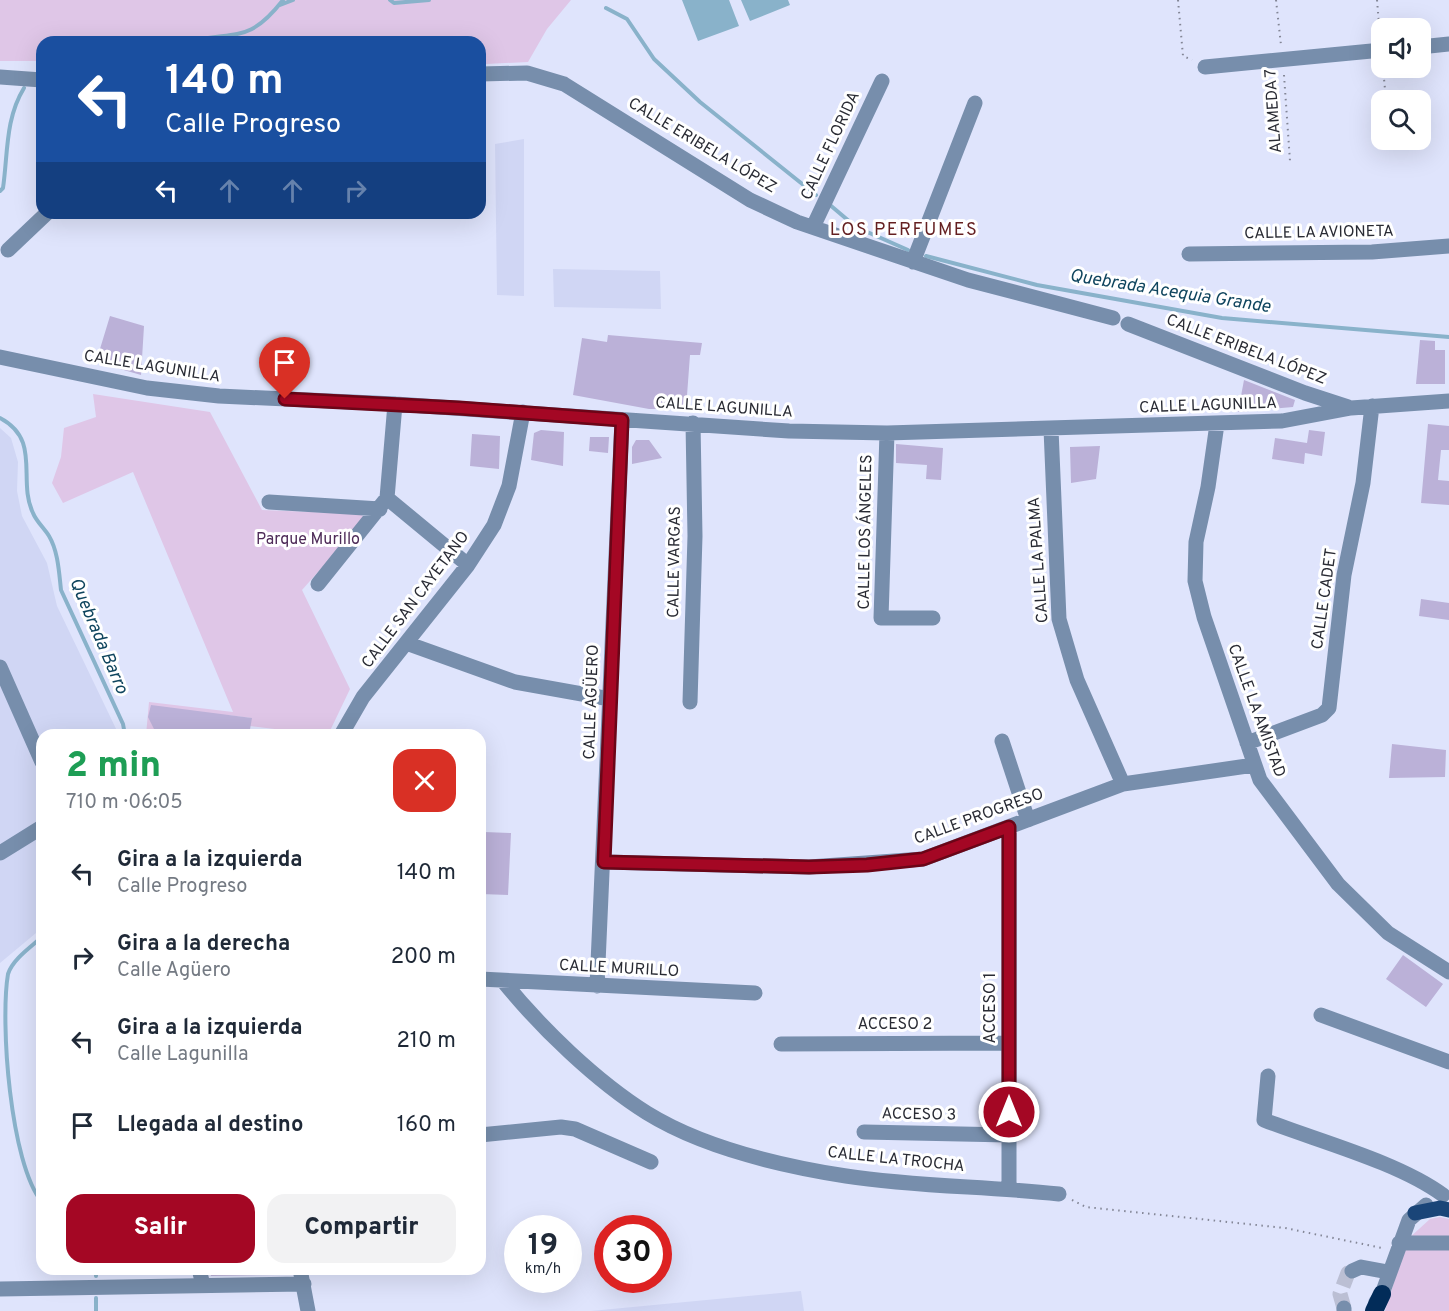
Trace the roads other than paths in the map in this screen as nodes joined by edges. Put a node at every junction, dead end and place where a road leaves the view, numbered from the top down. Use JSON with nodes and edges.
{"nodes":[{"id":1,"x":1449,"y":44,"type":"edge"},
{"id":2,"x":1431,"y":45,"type":"edge"},
{"id":3,"x":1371,"y":51,"type":"edge"},
{"id":4,"x":1205,"y":68,"type":"road end"},
{"id":5,"x":486,"y":74,"type":"edge"},
{"id":6,"x":0,"y":77,"type":"edge"},
{"id":7,"x":36,"y":80,"type":"edge"},
{"id":8,"x":882,"y":81,"type":"dead end"},
{"id":9,"x":975,"y":103,"type":"dead end"},
{"id":10,"x":41,"y":219,"type":"edge"},
{"id":11,"x":813,"y":227,"type":"junction"},
{"id":12,"x":1449,"y":246,"type":"edge"},
{"id":13,"x":8,"y":250,"type":"dead end"},
{"id":14,"x":1189,"y":254,"type":"dead end"},
{"id":15,"x":913,"y":262,"type":"junction"},
{"id":16,"x":1113,"y":318,"type":"dead end"},
{"id":17,"x":1128,"y":324,"type":"dead end"},
{"id":18,"x":0,"y":357,"type":"edge"},
{"id":19,"x":1449,"y":401,"type":"edge"},
{"id":20,"x":395,"y":404,"type":"junction"},
{"id":21,"x":1372,"y":406,"type":"junction"},
{"id":22,"x":1351,"y":408,"type":"junction"},
{"id":23,"x":523,"y":412,"type":"junction"},
{"id":24,"x":622,"y":420,"type":"junction"},
{"id":25,"x":693,"y":423,"type":"junction"},
{"id":26,"x":1217,"y":424,"type":"junction"},
{"id":27,"x":1051,"y":429,"type":"junction"},
{"id":28,"x":886,"y":433,"type":"junction"},
{"id":29,"x":269,"y":502,"type":"dead end"},
{"id":30,"x":383,"y":504,"type":"junction"},
{"id":31,"x":468,"y":565,"type":"junction"},
{"id":32,"x":318,"y":584,"type":"dead end"},
{"id":33,"x":933,"y":618,"type":"dead end"},
{"id":34,"x":406,"y":643,"type":"junction"},
{"id":35,"x":0,"y":668,"type":"edge"},
{"id":36,"x":610,"y":699,"type":"junction"},
{"id":37,"x":690,"y":702,"type":"dead end"},
{"id":38,"x":344,"y":729,"type":"edge"},
{"id":39,"x":1002,"y":741,"type":"dead end"},
{"id":40,"x":1247,"y":743,"type":"junction"},
{"id":41,"x":36,"y":749,"type":"edge"},
{"id":42,"x":1254,"y":765,"type":"junction"},
{"id":43,"x":1123,"y":784,"type":"junction"},
{"id":44,"x":1028,"y":820,"type":"junction"},
{"id":45,"x":1009,"y":827,"type":"junction"},
{"id":46,"x":36,"y":831,"type":"edge"},
{"id":47,"x":0,"y":853,"type":"edge"},
{"id":48,"x":604,"y":862,"type":"junction"},
{"id":49,"x":1449,"y":972,"type":"edge"},
{"id":50,"x":486,"y":980,"type":"edge"},
{"id":51,"x":503,"y":981,"type":"junction"},
{"id":52,"x":597,"y":986,"type":"junction"},
{"id":53,"x":755,"y":993,"type":"dead end"},
{"id":54,"x":1321,"y":1015,"type":"dead end"},
{"id":55,"x":1010,"y":1043,"type":"junction"},
{"id":56,"x":781,"y":1044,"type":"dead end"},
{"id":57,"x":1449,"y":1062,"type":"edge"},
{"id":58,"x":1268,"y":1076,"type":"dead end"},
{"id":59,"x":864,"y":1132,"type":"dead end"},
{"id":60,"x":486,"y":1134,"type":"edge"},
{"id":61,"x":1009,"y":1135,"type":"junction"},
{"id":62,"x":651,"y":1162,"type":"dead end"},
{"id":63,"x":1009,"y":1188,"type":"junction"},
{"id":64,"x":1059,"y":1194,"type":"road end"},
{"id":65,"x":1446,"y":1195,"type":"edge"},
{"id":66,"x":1449,"y":1210,"type":"edge"},
{"id":67,"x":1415,"y":1213,"type":"junction"},
{"id":68,"x":1449,"y":1243,"type":"edge"},
{"id":69,"x":1397,"y":1247,"type":"junction"},
{"id":70,"x":1352,"y":1271,"type":"dead end"},
{"id":71,"x":1388,"y":1272,"type":"junction"},
{"id":72,"x":200,"y":1275,"type":"edge"},
{"id":73,"x":302,"y":1276,"type":"edge"},
{"id":74,"x":203,"y":1285,"type":"junction"},
{"id":75,"x":0,"y":1289,"type":"edge"},
{"id":76,"x":1382,"y":1294,"type":"junction"},
{"id":77,"x":308,"y":1311,"type":"edge"},
{"id":78,"x":1368,"y":1311,"type":"edge"},
{"id":79,"x":1374,"y":1311,"type":"edge"}],
"edges":[{"from":1,"to":2,"type":"street"},
{"from":3,"to":4,"type":"street"},
{"from":5,"to":11,"type":"street","name":"CALLE ERIBELA LÓPEZ"},
{"from":6,"to":7,"type":"street"},
{"from":8,"to":11,"type":"street","name":"CALLE FLORIDA"},
{"from":9,"to":15,"type":"street"},
{"from":10,"to":13,"type":"street"},
{"from":11,"to":15,"type":"street","name":"CALLE ERIBELA LÓPEZ"},
{"from":12,"to":14,"type":"street","name":"CALLE LA AVIONETA"},
{"from":15,"to":16,"type":"street","name":"CALLE ERIBELA LÓPEZ"},
{"from":17,"to":22,"type":"street","name":"CALLE ERIBELA LÓPEZ"},
{"from":18,"to":20,"type":"street","name":"CALLE LAGUNILLA"},
{"from":19,"to":21,"type":"street","name":"CALLE LAGUNILLA"},
{"from":20,"to":23,"type":"street","name":"CALLE LAGUNILLA"},
{"from":20,"to":30,"type":"street"},
{"from":21,"to":22,"type":"street","name":"CALLE LAGUNILLA"},
{"from":21,"to":40,"type":"street","name":"CALLE CADET"},
{"from":22,"to":26,"type":"street","name":"CALLE LAGUNILLA"},
{"from":23,"to":24,"type":"street","name":"CALLE LAGUNILLA"},
{"from":23,"to":31,"type":"street","name":"CALLE SAN CAYETANO"},
{"from":24,"to":25,"type":"street","name":"CALLE LAGUNILLA"},
{"from":24,"to":36,"type":"street","name":"CALLE AGÜERO"},
{"from":25,"to":28,"type":"street","name":"CALLE LAGUNILLA"},
{"from":25,"to":37,"type":"street","name":"CALLE VARGAS"},
{"from":26,"to":27,"type":"street","name":"CALLE LAGUNILLA"},
{"from":26,"to":40,"type":"street","name":"CALLE LA AMISTAD"},
{"from":27,"to":28,"type":"street","name":"CALLE LAGUNILLA"},
{"from":27,"to":43,"type":"street","name":"CALLE LA PALMA"},
{"from":28,"to":33,"type":"street","name":"CALLE LOS ÁNGELES"},
{"from":29,"to":30,"type":"street"},
{"from":30,"to":31,"type":"street"},
{"from":30,"to":32,"type":"street"},
{"from":31,"to":34,"type":"street","name":"CALLE SAN CAYETANO"},
{"from":34,"to":36,"type":"street"},
{"from":34,"to":38,"type":"street","name":"CALLE SAN CAYETANO"},
{"from":35,"to":41,"type":"street"},
{"from":36,"to":48,"type":"street","name":"CALLE AGÜERO"},
{"from":39,"to":44,"type":"street"},
{"from":40,"to":42,"type":"street","name":"CALLE LA AMISTAD"},
{"from":42,"to":43,"type":"street","name":"CALLE PROGRESO"},
{"from":42,"to":49,"type":"street","name":"CALLE LA AMISTAD"},
{"from":43,"to":44,"type":"street","name":"CALLE PROGRESO"},
{"from":44,"to":45,"type":"street","name":"CALLE PROGRESO"},
{"from":45,"to":48,"type":"street","name":"CALLE PROGRESO"},
{"from":45,"to":55,"type":"street","name":"ACCESO 1"},
{"from":46,"to":47,"type":"street"},
{"from":48,"to":52,"type":"street","name":"CALLE AGÜERO"},
{"from":50,"to":51,"type":"street","name":"CALLE MURILLO"},
{"from":51,"to":52,"type":"street","name":"CALLE MURILLO"},
{"from":51,"to":63,"type":"street","name":"CALLE LA TROCHA"},
{"from":52,"to":53,"type":"street","name":"CALLE MURILLO"},
{"from":54,"to":57,"type":"street"},
{"from":55,"to":56,"type":"street","name":"ACCESO 2"},
{"from":55,"to":61,"type":"street","name":"ACCESO 1"},
{"from":58,"to":65,"type":"street"},
{"from":59,"to":61,"type":"street","name":"ACCESO 3"},
{"from":60,"to":62,"type":"street"},
{"from":61,"to":63,"type":"street","name":"ACCESO 1"},
{"from":63,"to":64,"type":"street","name":"CALLE LA TROCHA"},
{"from":65,"to":67,"type":"street"},
{"from":66,"to":67,"type":"main road"},
{"from":67,"to":69,"type":"street"},
{"from":68,"to":69,"type":"street"},
{"from":69,"to":71,"type":"street"},
{"from":70,"to":71,"type":"street"},
{"from":71,"to":76,"type":"street"},
{"from":72,"to":74,"type":"street"},
{"from":73,"to":74,"type":"street"},
{"from":73,"to":77,"type":"street"},
{"from":74,"to":75,"type":"street"},
{"from":76,"to":78,"type":"street"},
{"from":76,"to":79,"type":"highway"}]}
